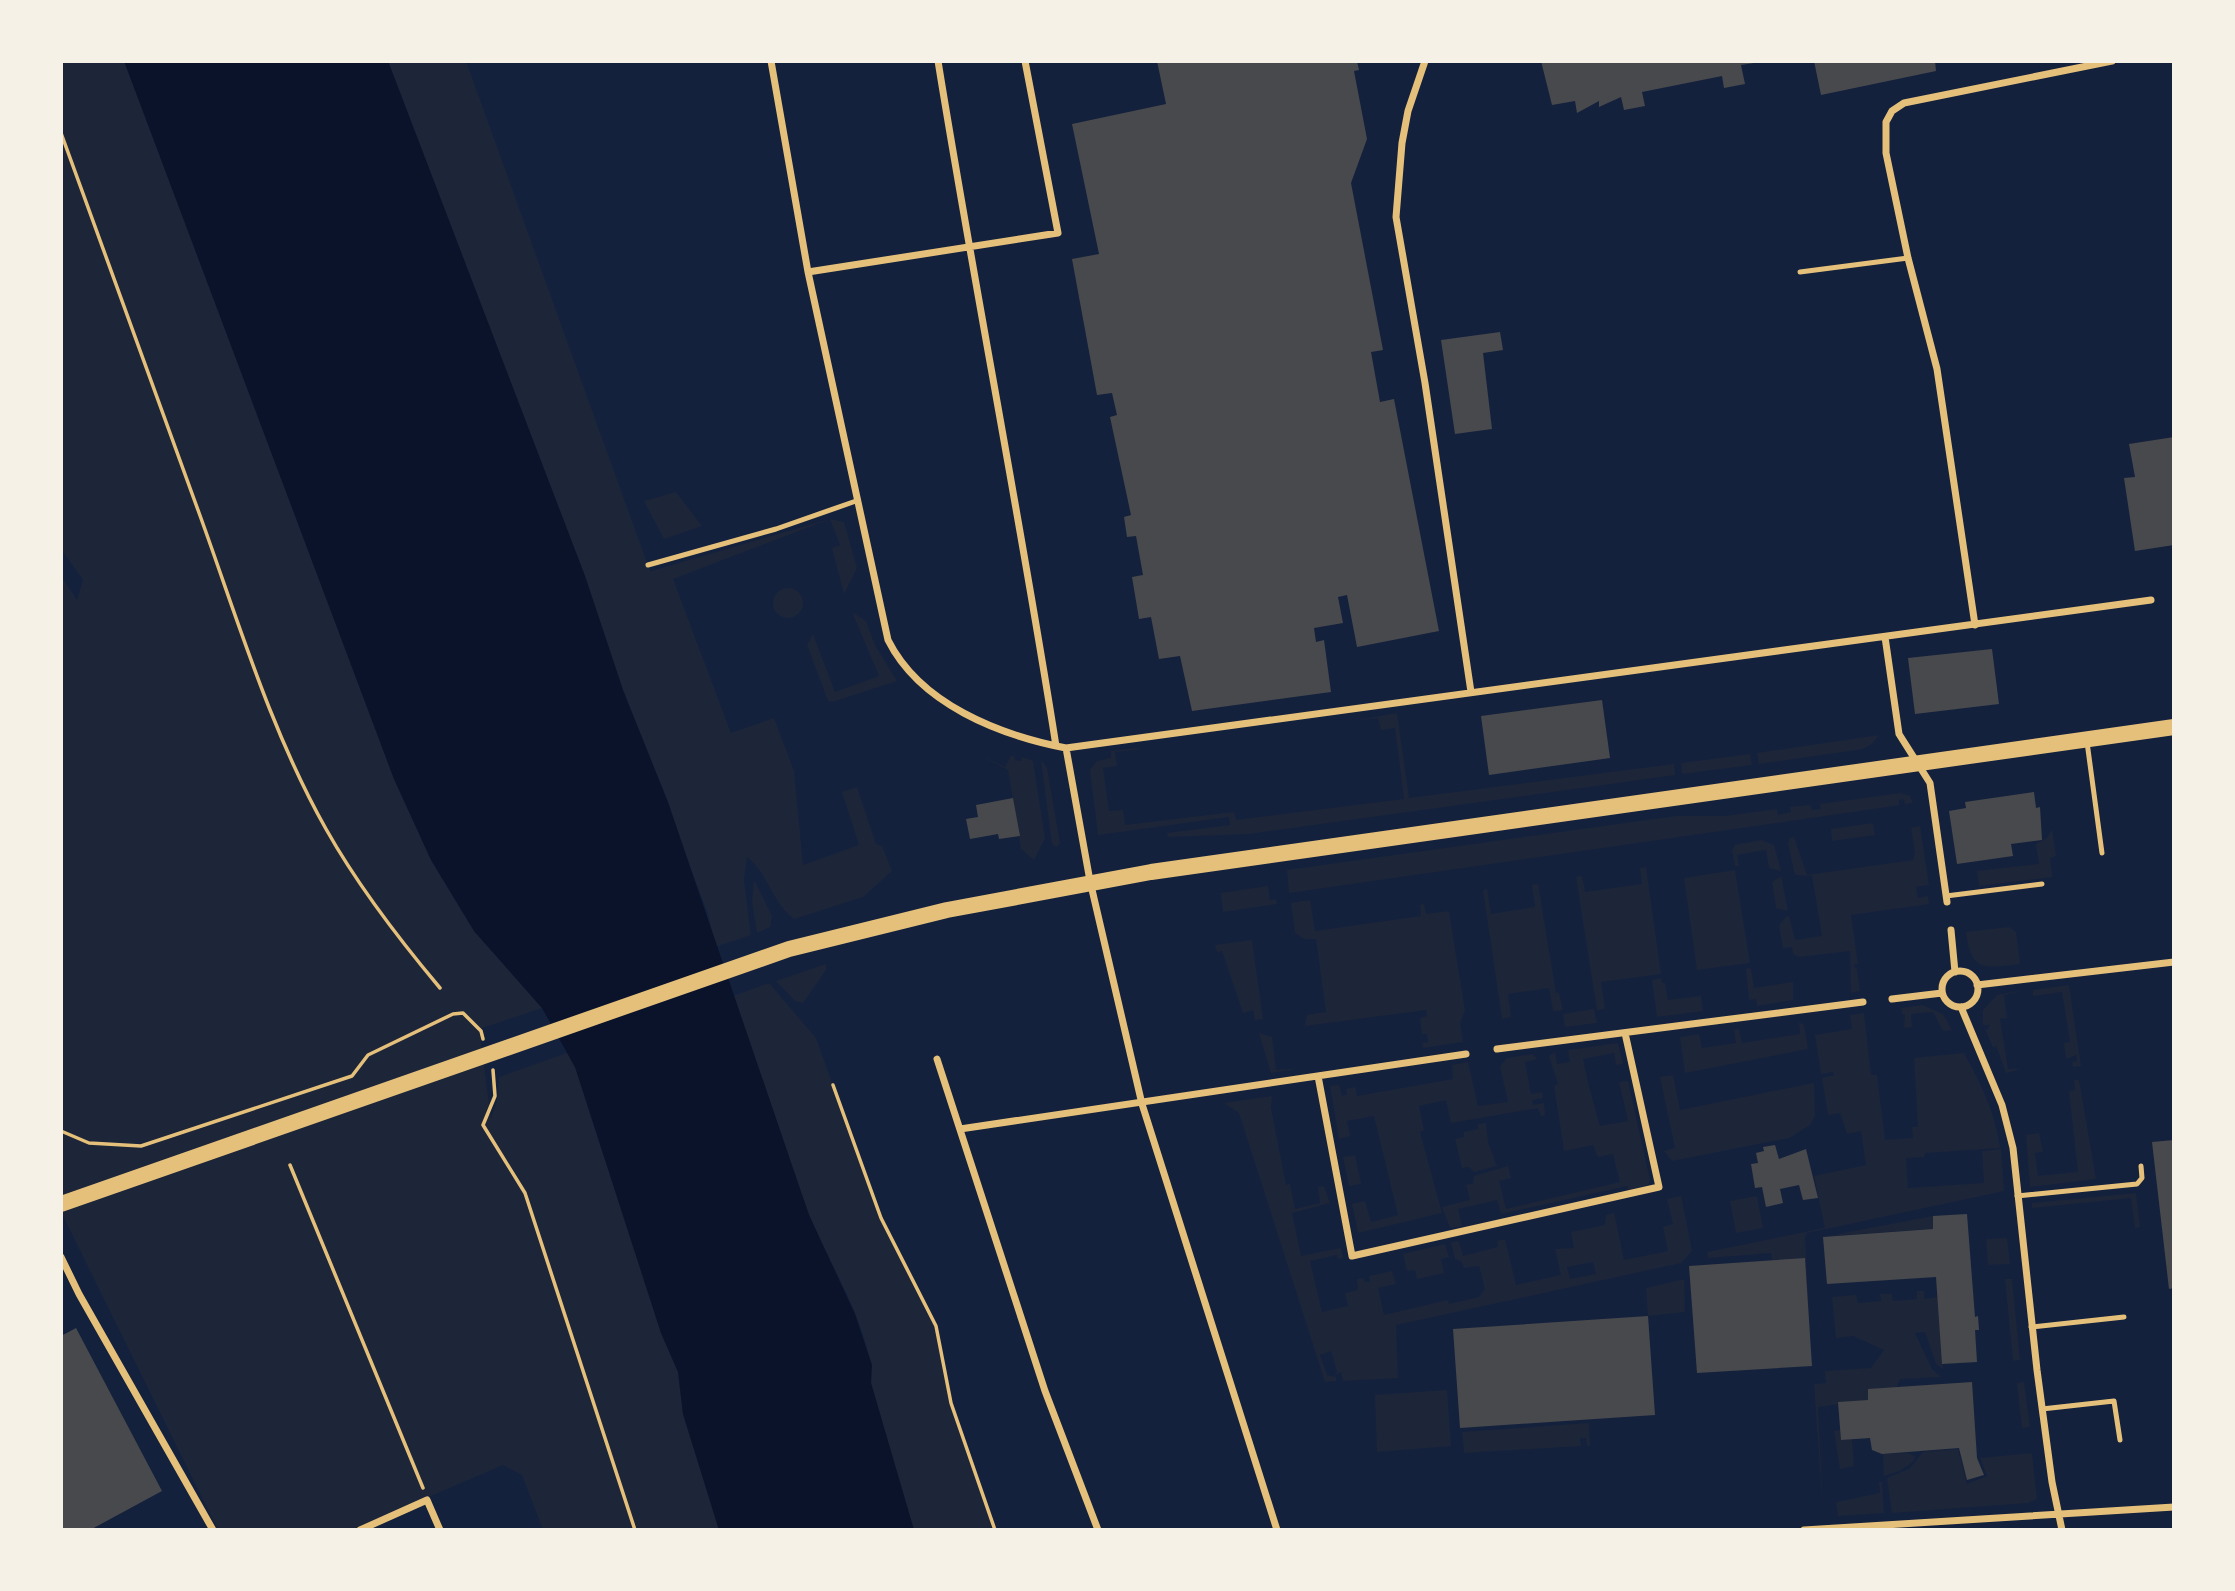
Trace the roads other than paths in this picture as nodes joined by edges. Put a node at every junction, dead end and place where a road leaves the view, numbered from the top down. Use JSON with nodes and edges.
{"nodes":[{"id":1,"x":771,"y":61,"type":"edge"},
{"id":2,"x":938,"y":61,"type":"edge"},
{"id":3,"x":1026,"y":61,"type":"edge"},
{"id":4,"x":1424,"y":61,"type":"edge"},
{"id":5,"x":2112,"y":61,"type":"edge"},
{"id":6,"x":968,"y":247,"type":"junction"},
{"id":7,"x":1908,"y":258,"type":"junction"},
{"id":8,"x":808,"y":272,"type":"junction"},
{"id":9,"x":1800,"y":272,"type":"dead end"},
{"id":10,"x":856,"y":501,"type":"junction"},
{"id":11,"x":648,"y":565,"type":"dead end"},
{"id":12,"x":2151,"y":600,"type":"dead end"},
{"id":13,"x":1975,"y":625,"type":"junction"},
{"id":14,"x":1885,"y":637,"type":"junction"},
{"id":15,"x":1471,"y":692,"type":"junction"},
{"id":16,"x":2174,"y":727,"type":"edge"},
{"id":17,"x":2087,"y":739,"type":"junction"},
{"id":18,"x":1056,"y":746,"type":"junction"},
{"id":19,"x":1066,"y":748,"type":"junction"},
{"id":20,"x":1916,"y":763,"type":"junction"},
{"id":21,"x":2102,"y":853,"type":"dead end"},
{"id":22,"x":1090,"y":881,"type":"junction"},
{"id":23,"x":2042,"y":884,"type":"dead end"},
{"id":24,"x":1947,"y":899,"type":"joint"},
{"id":25,"x":1951,"y":930,"type":"dead end"},
{"id":26,"x":2174,"y":962,"type":"edge"},
{"id":27,"x":1955,"y":972,"type":"junction"},
{"id":28,"x":1977,"y":985,"type":"junction"},
{"id":29,"x":1942,"y":993,"type":"junction"},
{"id":30,"x":1892,"y":999,"type":"dead end"},
{"id":31,"x":1863,"y":1002,"type":"dead end"},
{"id":32,"x":1961,"y":1007,"type":"junction"},
{"id":33,"x":1625,"y":1033,"type":"junction"},
{"id":34,"x":1497,"y":1049,"type":"dead end"},
{"id":35,"x":1466,"y":1054,"type":"dead end"},
{"id":36,"x":937,"y":1059,"type":"dead end"},
{"id":37,"x":1318,"y":1076,"type":"junction"},
{"id":38,"x":1142,"y":1104,"type":"junction"},
{"id":39,"x":960,"y":1129,"type":"junction"},
{"id":40,"x":2141,"y":1166,"type":"dead end"},
{"id":41,"x":2017,"y":1196,"type":"junction"},
{"id":42,"x":61,"y":1204,"type":"edge"},
{"id":43,"x":61,"y":1257,"type":"edge"},
{"id":44,"x":2124,"y":1317,"type":"dead end"},
{"id":45,"x":2031,"y":1327,"type":"junction"},
{"id":46,"x":2042,"y":1409,"type":"junction"},
{"id":47,"x":2120,"y":1440,"type":"dead end"},
{"id":48,"x":2174,"y":1507,"type":"edge"},
{"id":49,"x":2059,"y":1513,"type":"junction"},
{"id":50,"x":213,"y":1530,"type":"edge"},
{"id":51,"x":360,"y":1530,"type":"edge"},
{"id":52,"x":440,"y":1530,"type":"edge"},
{"id":53,"x":1098,"y":1530,"type":"edge"},
{"id":54,"x":1277,"y":1530,"type":"edge"},
{"id":55,"x":1804,"y":1530,"type":"edge"},
{"id":56,"x":2062,"y":1530,"type":"edge"}],
"edges":[{"from":1,"to":8,"type":"street"},
{"from":2,"to":6,"type":"street"},
{"from":3,"to":6,"type":"street"},
{"from":4,"to":15,"type":"street"},
{"from":5,"to":7,"type":"street"},
{"from":6,"to":8,"type":"street"},
{"from":6,"to":18,"type":"street"},
{"from":7,"to":9,"type":"lane"},
{"from":7,"to":13,"type":"street"},
{"from":8,"to":10,"type":"street"},
{"from":10,"to":11,"type":"lane"},
{"from":10,"to":18,"type":"street"},
{"from":12,"to":13,"type":"street"},
{"from":13,"to":14,"type":"street"},
{"from":14,"to":15,"type":"street"},
{"from":14,"to":20,"type":"street"},
{"from":15,"to":19,"type":"street"},
{"from":16,"to":17,"type":"main road"},
{"from":17,"to":20,"type":"main road"},
{"from":17,"to":21,"type":"lane"},
{"from":18,"to":19,"type":"street"},
{"from":19,"to":22,"type":"street"},
{"from":20,"to":22,"type":"main road"},
{"from":20,"to":24,"type":"street"},
{"from":22,"to":38,"type":"street"},
{"from":22,"to":42,"type":"main road"},
{"from":23,"to":24,"type":"lane"},
{"from":25,"to":27,"type":"street"},
{"from":26,"to":28,"type":"street"},
{"from":27,"to":28,"type":"street"},
{"from":27,"to":29,"type":"street"},
{"from":28,"to":32,"type":"street"},
{"from":29,"to":30,"type":"street"},
{"from":29,"to":32,"type":"street"},
{"from":31,"to":33,"type":"street"},
{"from":32,"to":41,"type":"street"},
{"from":33,"to":34,"type":"street"},
{"from":33,"to":37,"type":"street"},
{"from":35,"to":37,"type":"street"},
{"from":36,"to":39,"type":"street"},
{"from":37,"to":38,"type":"street"},
{"from":38,"to":39,"type":"street"},
{"from":38,"to":54,"type":"street"},
{"from":39,"to":53,"type":"street"},
{"from":40,"to":41,"type":"lane"},
{"from":41,"to":45,"type":"street"},
{"from":43,"to":50,"type":"street"},
{"from":44,"to":45,"type":"lane"},
{"from":45,"to":46,"type":"street"},
{"from":46,"to":47,"type":"lane"},
{"from":46,"to":49,"type":"street"},
{"from":48,"to":49,"type":"street"},
{"from":49,"to":55,"type":"street"},
{"from":49,"to":56,"type":"street"},
{"from":51,"to":52,"type":"street"}]}
